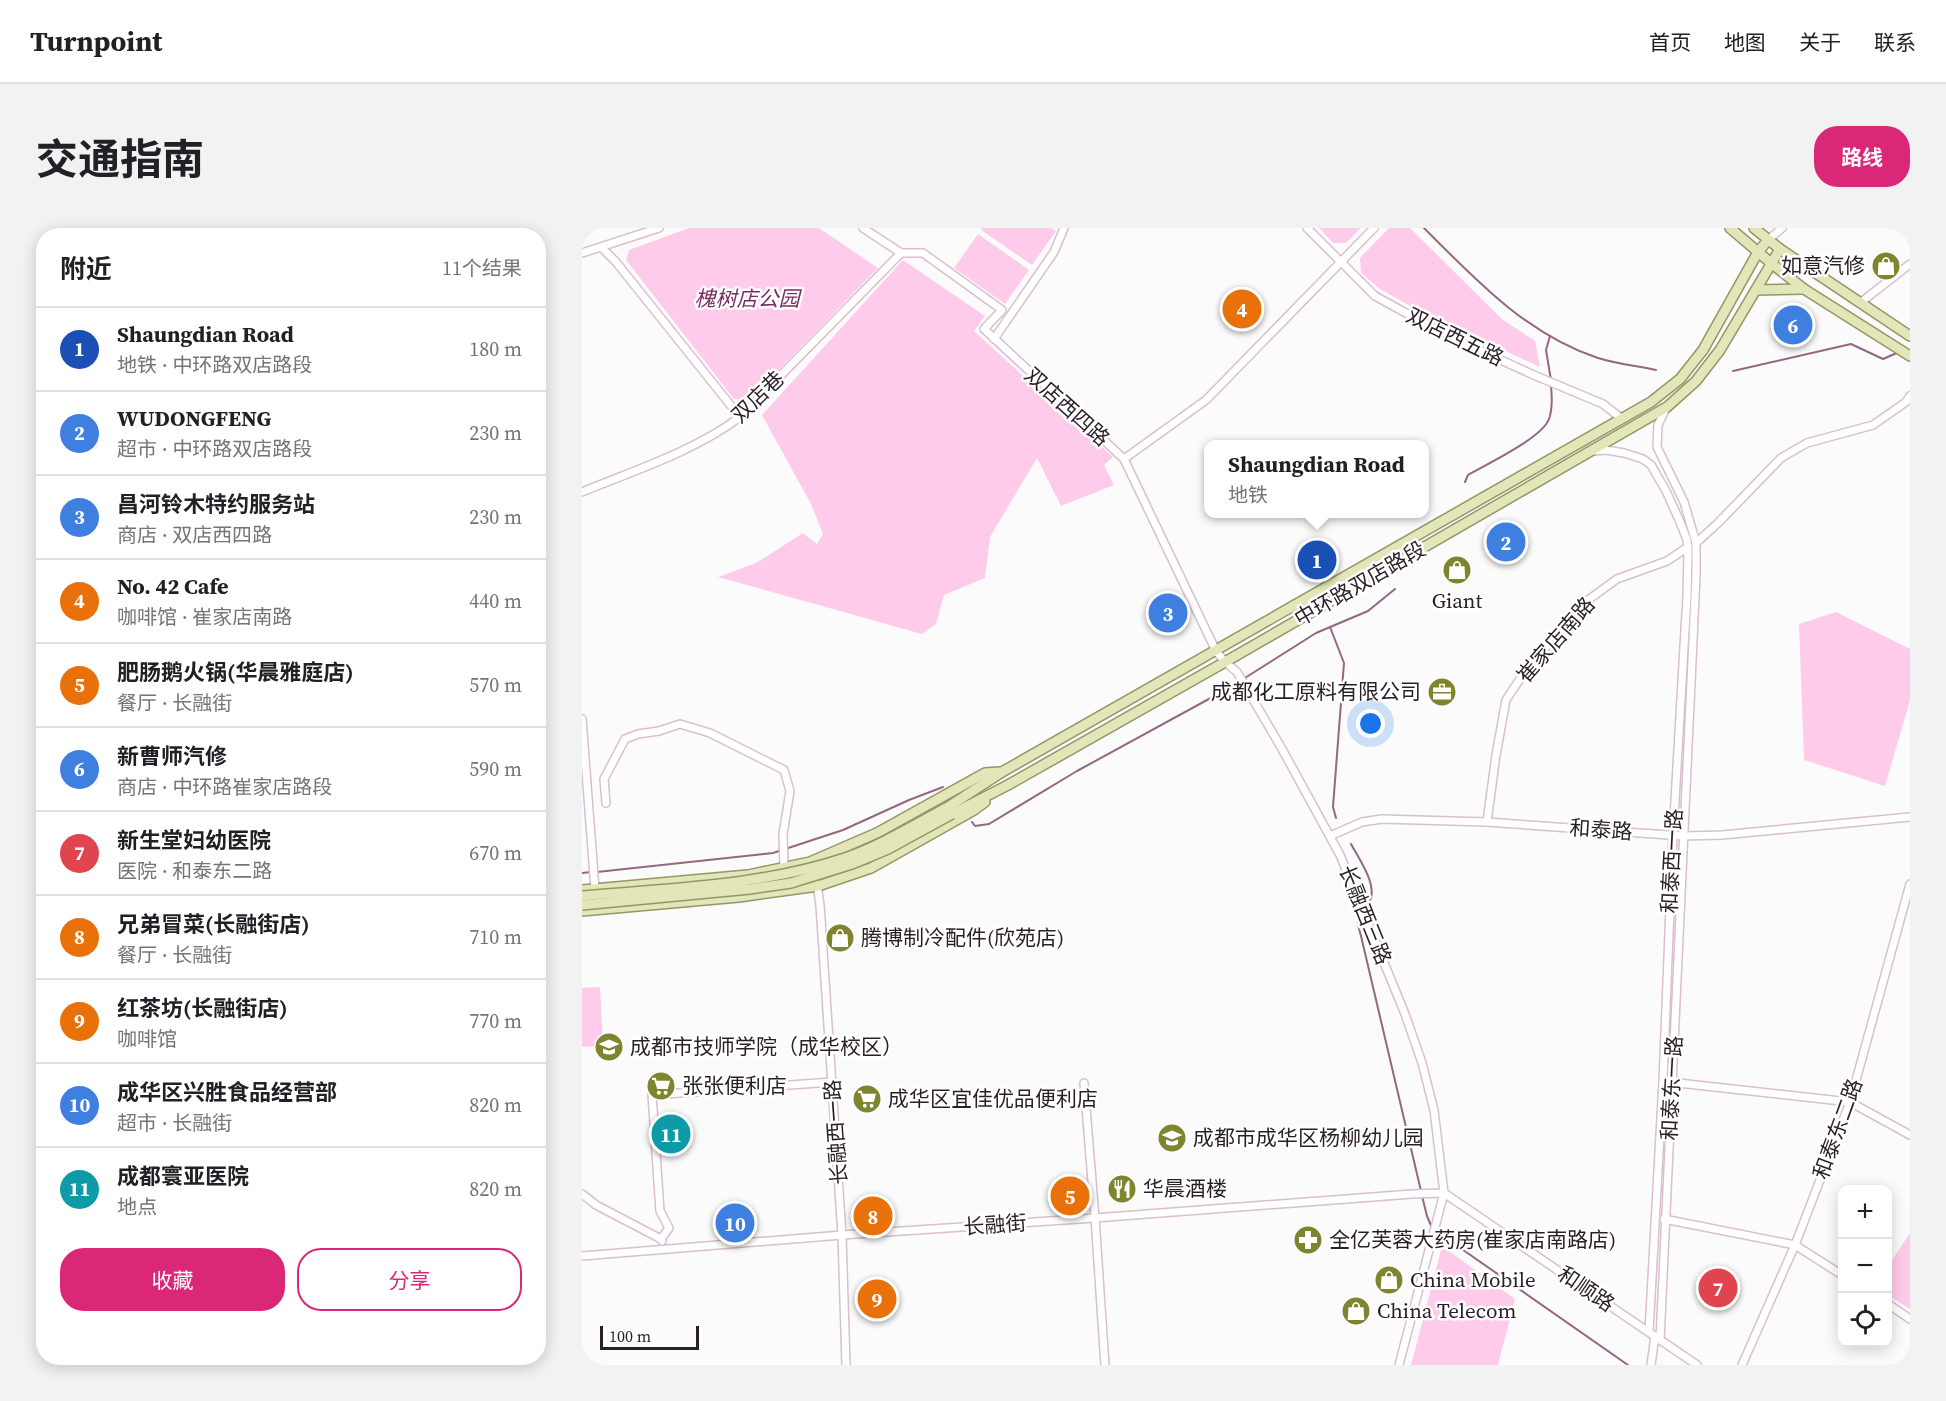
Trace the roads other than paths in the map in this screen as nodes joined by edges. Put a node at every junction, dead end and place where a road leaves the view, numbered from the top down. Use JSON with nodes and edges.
{"nodes":[{"id":1,"x":658,"y":228,"type":"edge"},
{"id":2,"x":864,"y":228,"type":"edge"},
{"id":3,"x":1064,"y":228,"type":"edge"},
{"id":4,"x":1307,"y":228,"type":"edge"},
{"id":5,"x":1374,"y":228,"type":"edge"},
{"id":6,"x":1730,"y":228,"type":"edge"},
{"id":7,"x":1754,"y":228,"type":"edge"},
{"id":8,"x":1782,"y":228,"type":"edge"},
{"id":9,"x":1768,"y":240,"type":"junction"},
{"id":10,"x":602,"y":248,"type":"junction"},
{"id":11,"x":1780,"y":249,"type":"junction"},
{"id":12,"x":1758,"y":252,"type":"junction"},
{"id":13,"x":582,"y":253,"type":"edge"},
{"id":14,"x":901,"y":253,"type":"junction"},
{"id":15,"x":1340,"y":262,"type":"junction"},
{"id":16,"x":1771,"y":263,"type":"junction"},
{"id":17,"x":1910,"y":264,"type":"edge"},
{"id":18,"x":1804,"y":288,"type":"junction"},
{"id":19,"x":1756,"y":290,"type":"junction"},
{"id":20,"x":1860,"y":303,"type":"junction"},
{"id":21,"x":1907,"y":332,"type":"edge"},
{"id":22,"x":994,"y":339,"type":"junction"},
{"id":23,"x":1910,"y":356,"type":"edge"},
{"id":24,"x":1910,"y":396,"type":"edge"},
{"id":25,"x":1667,"y":407,"type":"junction"},
{"id":26,"x":740,"y":417,"type":"junction"},
{"id":27,"x":1622,"y":418,"type":"junction"},
{"id":28,"x":1588,"y":452,"type":"junction"},
{"id":29,"x":1124,"y":459,"type":"junction"},
{"id":30,"x":582,"y":492,"type":"edge"},
{"id":31,"x":1696,"y":543,"type":"junction"},
{"id":32,"x":1688,"y":547,"type":"junction"},
{"id":33,"x":1216,"y":651,"type":"junction"},
{"id":34,"x":1225,"y":662,"type":"junction"},
{"id":35,"x":582,"y":719,"type":"edge"},
{"id":36,"x":1002,"y":772,"type":"junction"},
{"id":37,"x":1008,"y":785,"type":"junction"},
{"id":38,"x":606,"y":802,"type":"dead end"},
{"id":39,"x":950,"y":810,"type":"junction"},
{"id":40,"x":1910,"y":817,"type":"edge"},
{"id":41,"x":1486,"y":822,"type":"junction"},
{"id":42,"x":1673,"y":835,"type":"junction"},
{"id":43,"x":1330,"y":836,"type":"junction"},
{"id":44,"x":1683,"y":836,"type":"junction"},
{"id":45,"x":810,"y":862,"type":"junction"},
{"id":46,"x":784,"y":868,"type":"junction"},
{"id":47,"x":1910,"y":884,"type":"edge"},
{"id":48,"x":818,"y":886,"type":"junction"},
{"id":49,"x":595,"y":889,"type":"junction"},
{"id":50,"x":582,"y":890,"type":"edge"},
{"id":51,"x":582,"y":896,"type":"edge"},
{"id":52,"x":582,"y":905,"type":"edge"},
{"id":53,"x":582,"y":910,"type":"edge"},
{"id":54,"x":1663,"y":1081,"type":"junction"},
{"id":55,"x":832,"y":1082,"type":"junction"},
{"id":56,"x":1084,"y":1083,"type":"dead end"},
{"id":57,"x":1672,"y":1083,"type":"junction"},
{"id":58,"x":1850,"y":1102,"type":"junction"},
{"id":59,"x":1910,"y":1135,"type":"edge"},
{"id":60,"x":1444,"y":1193,"type":"junction"},
{"id":61,"x":582,"y":1194,"type":"edge"},
{"id":62,"x":1095,"y":1218,"type":"junction"},
{"id":63,"x":1655,"y":1219,"type":"junction"},
{"id":64,"x":1666,"y":1220,"type":"junction"},
{"id":65,"x":842,"y":1235,"type":"junction"},
{"id":66,"x":661,"y":1239,"type":"junction"},
{"id":67,"x":1795,"y":1245,"type":"junction"},
{"id":68,"x":664,"y":1250,"type":"junction"},
{"id":69,"x":582,"y":1257,"type":"edge"},
{"id":70,"x":1838,"y":1272,"type":"edge"},
{"id":71,"x":1892,"y":1307,"type":"edge"},
{"id":72,"x":1910,"y":1319,"type":"edge"},
{"id":73,"x":1655,"y":1336,"type":"junction"},
{"id":74,"x":846,"y":1365,"type":"edge"},
{"id":75,"x":1105,"y":1365,"type":"edge"},
{"id":76,"x":1400,"y":1365,"type":"edge"},
{"id":77,"x":1651,"y":1365,"type":"edge"},
{"id":78,"x":1697,"y":1365,"type":"edge"},
{"id":79,"x":1742,"y":1365,"type":"edge"}],
"edges":[{"from":1,"to":10,"type":"street"},
{"from":2,"to":14,"type":"street"},
{"from":3,"to":22,"type":"street"},
{"from":4,"to":15,"type":"street","name":"双店西五路"},
{"from":5,"to":15,"type":"street"},
{"from":6,"to":12,"type":"main road"},
{"from":7,"to":9,"type":"main road"},
{"from":8,"to":9,"type":"street"},
{"from":9,"to":11,"type":"main road"},
{"from":9,"to":12,"type":"main road","name":"中环路双店路段"},
{"from":10,"to":13,"type":"street"},
{"from":10,"to":26,"type":"street"},
{"from":11,"to":16,"type":"main road","name":"中环路双店路段"},
{"from":11,"to":20,"type":"main road"},
{"from":12,"to":16,"type":"main road"},
{"from":12,"to":27,"type":"main road","name":"中环路双店路段"},
{"from":14,"to":22,"type":"street"},
{"from":14,"to":26,"type":"street","name":"双店巷"},
{"from":15,"to":27,"type":"street","name":"双店西五路"},
{"from":15,"to":29,"type":"street"},
{"from":16,"to":18,"type":"main road"},
{"from":16,"to":19,"type":"main road","name":"中环路双店路段"},
{"from":17,"to":20,"type":"street"},
{"from":18,"to":19,"type":"main road"},
{"from":18,"to":23,"type":"main road"},
{"from":19,"to":25,"type":"main road","name":"中环路双店路段"},
{"from":20,"to":21,"type":"main road"},
{"from":22,"to":29,"type":"street","name":"双店西四路"},
{"from":24,"to":31,"type":"street"},
{"from":25,"to":28,"type":"main road","name":"中环路双店路段"},
{"from":25,"to":31,"type":"street","name":"和泰西一路"},
{"from":26,"to":30,"type":"street","name":"双店巷"},
{"from":27,"to":33,"type":"main road","name":"中环路双店路段"},
{"from":28,"to":32,"type":"street","name":"和泰西一路"},
{"from":28,"to":34,"type":"main road","name":"中环路双店路段"},
{"from":29,"to":33,"type":"street","name":"双店西四路"},
{"from":31,"to":44,"type":"street","name":"和泰西一路"},
{"from":32,"to":41,"type":"street","name":"崔家店南路"},
{"from":32,"to":42,"type":"street","name":"和泰西一路"},
{"from":33,"to":34,"type":"street","name":"双店西四路"},
{"from":33,"to":36,"type":"main road","name":"中环路双店路段"},
{"from":34,"to":37,"type":"main road","name":"中环路双店路段"},
{"from":34,"to":43,"type":"street","name":"长融西三路"},
{"from":35,"to":49,"type":"street"},
{"from":36,"to":39,"type":"main road"},
{"from":36,"to":45,"type":"main road"},
{"from":37,"to":39,"type":"main road"},
{"from":37,"to":48,"type":"main road"},
{"from":38,"to":46,"type":"street"},
{"from":39,"to":51,"type":"main road","bridge":true},
{"from":39,"to":52,"type":"main road","bridge":true},
{"from":40,"to":44,"type":"street","name":"和泰路"},
{"from":41,"to":42,"type":"street","name":"和泰路"},
{"from":41,"to":43,"type":"street","name":"和泰路"},
{"from":42,"to":44,"type":"street","name":"和泰路"},
{"from":42,"to":54,"type":"street","name":"和泰西一路"},
{"from":43,"to":60,"type":"street","name":"长融西三路"},
{"from":44,"to":57,"type":"street","name":"和泰东一路"},
{"from":45,"to":46,"type":"main road"},
{"from":45,"to":48,"type":"street","name":"长融西一路"},
{"from":46,"to":49,"type":"main road"},
{"from":47,"to":58,"type":"street","name":"和泰东二路"},
{"from":48,"to":53,"type":"main road"},
{"from":48,"to":55,"type":"street","name":"长融西一路"},
{"from":49,"to":50,"type":"main road"},
{"from":54,"to":57,"type":"street"},
{"from":54,"to":63,"type":"street","name":"和泰西一路"},
{"from":55,"to":65,"type":"street","name":"长融西一路"},
{"from":55,"to":66,"type":"street"},
{"from":56,"to":62,"type":"street"},
{"from":57,"to":58,"type":"street"},
{"from":57,"to":64,"type":"street","name":"和泰东一路"},
{"from":58,"to":59,"type":"street"},
{"from":58,"to":67,"type":"street","name":"和泰东二路"},
{"from":60,"to":62,"type":"street","name":"长融街"},
{"from":60,"to":73,"type":"street","name":"和顺路"},
{"from":60,"to":76,"type":"street","name":"长融西三路"},
{"from":61,"to":66,"type":"street"},
{"from":62,"to":65,"type":"street","name":"长融街"},
{"from":62,"to":75,"type":"street"},
{"from":63,"to":64,"type":"street"},
{"from":63,"to":73,"type":"street","name":"和泰西一路"},
{"from":64,"to":67,"type":"street"},
{"from":64,"to":73,"type":"street","name":"和泰东一路"},
{"from":65,"to":68,"type":"street","name":"长融街"},
{"from":65,"to":74,"type":"street","name":"长融西一路"},
{"from":66,"to":68,"type":"street"},
{"from":67,"to":70,"type":"street"},
{"from":67,"to":79,"type":"street","name":"和泰东二路"},
{"from":68,"to":69,"type":"street","name":"长融街"},
{"from":71,"to":72,"type":"street"},
{"from":73,"to":77,"type":"street"},
{"from":73,"to":78,"type":"street","name":"和顺路"}]}
